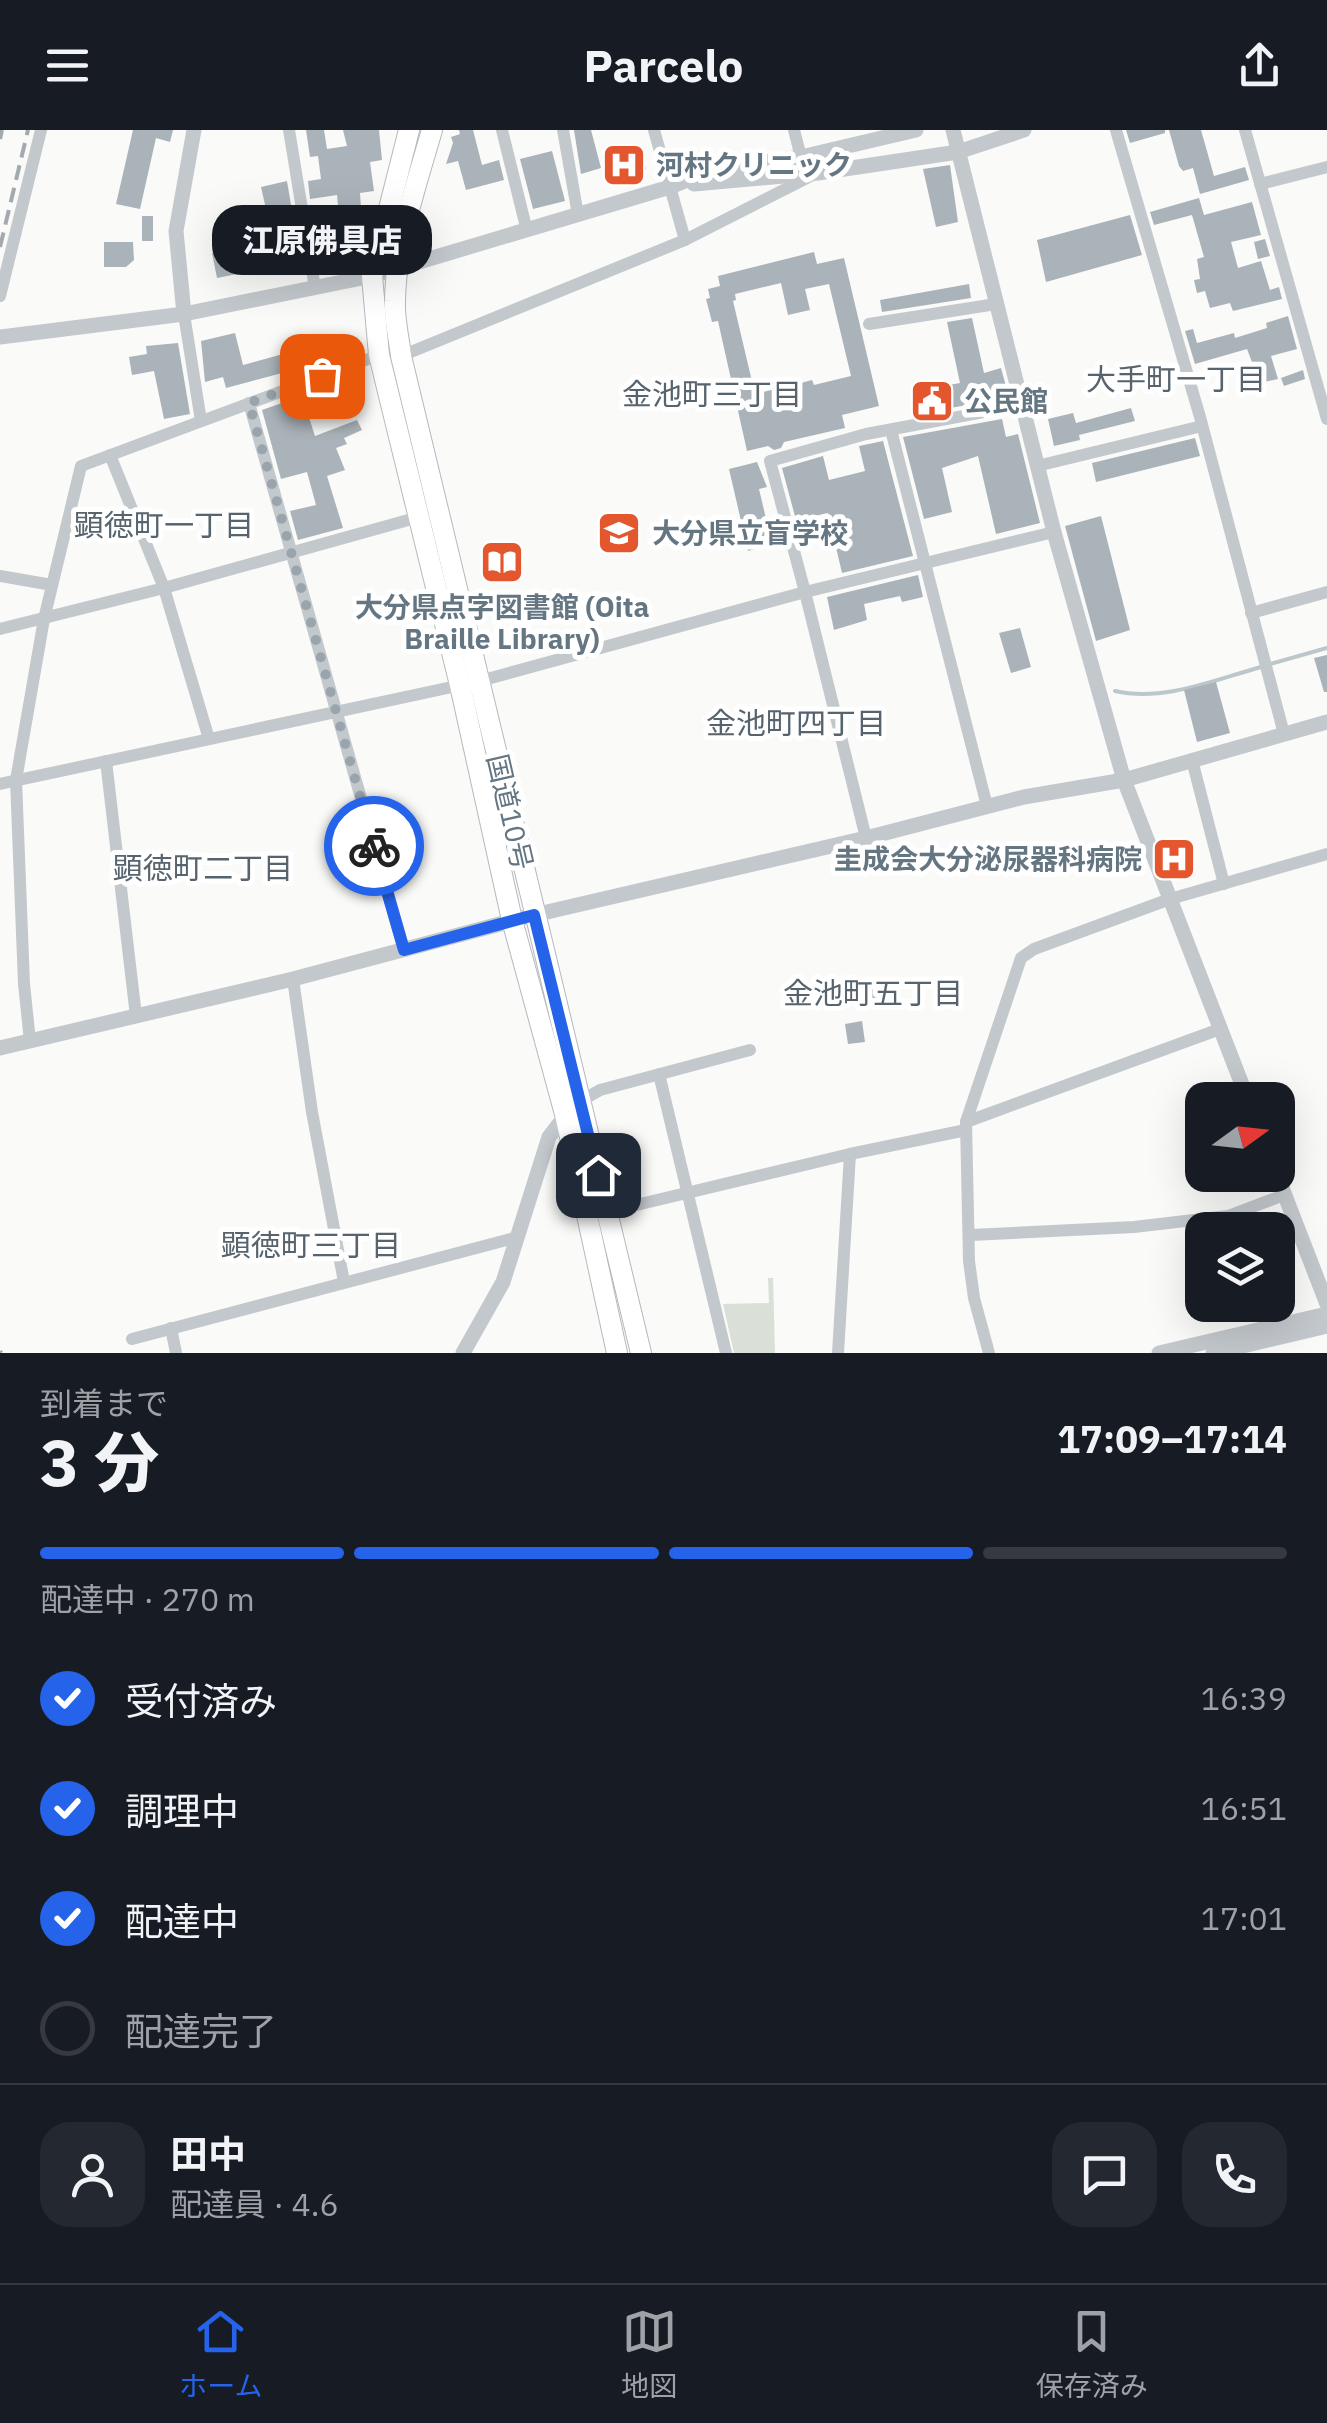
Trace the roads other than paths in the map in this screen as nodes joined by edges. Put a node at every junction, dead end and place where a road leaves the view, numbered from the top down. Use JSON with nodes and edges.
{"nodes":[{"id":1,"x":41,"y":130,"type":"edge"},
{"id":2,"x":194,"y":130,"type":"edge"},
{"id":3,"x":288,"y":130,"type":"edge"},
{"id":4,"x":409,"y":130,"type":"edge"},
{"id":5,"x":432,"y":130,"type":"edge"},
{"id":6,"x":502,"y":130,"type":"edge"},
{"id":7,"x":564,"y":130,"type":"edge"},
{"id":8,"x":654,"y":130,"type":"edge"},
{"id":9,"x":794,"y":130,"type":"edge"},
{"id":10,"x":916,"y":130,"type":"edge"},
{"id":11,"x":953,"y":130,"type":"edge"},
{"id":12,"x":1024,"y":130,"type":"edge"},
{"id":13,"x":1116,"y":130,"type":"edge"},
{"id":14,"x":1245,"y":130,"type":"edge"},
{"id":15,"x":958,"y":152,"type":"junction"},
{"id":16,"x":801,"y":156,"type":"junction"},
{"id":17,"x":1327,"y":166,"type":"edge"},
{"id":18,"x":818,"y":173,"type":"junction"},
{"id":19,"x":1260,"y":184,"type":"junction"},
{"id":20,"x":670,"y":187,"type":"junction"},
{"id":21,"x":578,"y":216,"type":"junction"},
{"id":22,"x":527,"y":231,"type":"junction"},
{"id":23,"x":685,"y":240,"type":"junction"},
{"id":24,"x":397,"y":269,"type":"junction"},
{"id":25,"x":372,"y":276,"type":"junction"},
{"id":26,"x":316,"y":288,"type":"junction"},
{"id":27,"x":0,"y":296,"type":"edge"},
{"id":28,"x":996,"y":304,"type":"junction"},
{"id":29,"x":184,"y":314,"type":"junction"},
{"id":30,"x":869,"y":324,"type":"dead end"},
{"id":31,"x":0,"y":337,"type":"edge"},
{"id":32,"x":379,"y":355,"type":"junction"},
{"id":33,"x":402,"y":356,"type":"junction"},
{"id":34,"x":1322,"y":384,"type":"edge"},
{"id":35,"x":249,"y":403,"type":"junction"},
{"id":36,"x":1022,"y":405,"type":"junction"},
{"id":37,"x":1327,"y":418,"type":"edge"},
{"id":38,"x":201,"y":421,"type":"junction"},
{"id":39,"x":1202,"y":426,"type":"junction"},
{"id":40,"x":891,"y":430,"type":"junction"},
{"id":41,"x":110,"y":455,"type":"junction"},
{"id":42,"x":1037,"y":466,"type":"junction"},
{"id":43,"x":420,"y":517,"type":"junction"},
{"id":44,"x":1054,"y":532,"type":"junction"},
{"id":45,"x":293,"y":553,"type":"junction"},
{"id":46,"x":923,"y":562,"type":"junction"},
{"id":47,"x":0,"y":576,"type":"edge"},
{"id":48,"x":52,"y":585,"type":"junction"},
{"id":49,"x":164,"y":588,"type":"junction"},
{"id":50,"x":805,"y":592,"type":"junction"},
{"id":51,"x":1327,"y":592,"type":"edge"},
{"id":52,"x":1251,"y":613,"type":"junction"},
{"id":53,"x":44,"y":618,"type":"junction"},
{"id":54,"x":0,"y":630,"type":"edge"},
{"id":55,"x":470,"y":683,"type":"junction"},
{"id":56,"x":336,"y":712,"type":"junction"},
{"id":57,"x":1327,"y":722,"type":"edge"},
{"id":58,"x":1284,"y":734,"type":"junction"},
{"id":59,"x":209,"y":739,"type":"junction"},
{"id":60,"x":1192,"y":760,"type":"junction"},
{"id":61,"x":106,"y":761,"type":"junction"},
{"id":62,"x":16,"y":780,"type":"junction"},
{"id":63,"x":1124,"y":780,"type":"junction"},
{"id":64,"x":0,"y":784,"type":"edge"},
{"id":65,"x":987,"y":806,"type":"junction"},
{"id":66,"x":866,"y":838,"type":"junction"},
{"id":67,"x":1327,"y":854,"type":"edge"},
{"id":68,"x":1224,"y":884,"type":"junction"},
{"id":69,"x":1170,"y":899,"type":"junction"},
{"id":70,"x":534,"y":915,"type":"junction"},
{"id":71,"x":512,"y":920,"type":"junction"},
{"id":72,"x":404,"y":950,"type":"junction"},
{"id":73,"x":294,"y":979,"type":"junction"},
{"id":74,"x":136,"y":1016,"type":"junction"},
{"id":75,"x":1220,"y":1029,"type":"junction"},
{"id":76,"x":30,"y":1041,"type":"junction"},
{"id":77,"x":0,"y":1048,"type":"edge"},
{"id":78,"x":750,"y":1050,"type":"dead end"},
{"id":79,"x":659,"y":1074,"type":"junction"},
{"id":80,"x":1241,"y":1082,"type":"edge"},
{"id":81,"x":572,"y":1108,"type":"junction"},
{"id":82,"x":966,"y":1126,"type":"junction"},
{"id":83,"x":850,"y":1154,"type":"junction"},
{"id":84,"x":1282,"y":1192,"type":"edge"},
{"id":85,"x":686,"y":1194,"type":"junction"},
{"id":86,"x":1284,"y":1196,"type":"junction"},
{"id":87,"x":607,"y":1212,"type":"junction"},
{"id":88,"x":971,"y":1235,"type":"junction"},
{"id":89,"x":518,"y":1236,"type":"junction"},
{"id":90,"x":344,"y":1282,"type":"junction"},
{"id":91,"x":1327,"y":1304,"type":"edge"},
{"id":92,"x":1327,"y":1314,"type":"edge"},
{"id":93,"x":1327,"y":1326,"type":"edge"},
{"id":94,"x":170,"y":1328,"type":"junction"},
{"id":95,"x":132,"y":1338,"type":"dead end"},
{"id":96,"x":176,"y":1353,"type":"edge"},
{"id":97,"x":464,"y":1353,"type":"edge"},
{"id":98,"x":617,"y":1353,"type":"edge"},
{"id":99,"x":642,"y":1353,"type":"edge"},
{"id":100,"x":726,"y":1353,"type":"edge"},
{"id":101,"x":838,"y":1353,"type":"edge"},
{"id":102,"x":990,"y":1353,"type":"edge"},
{"id":103,"x":1159,"y":1353,"type":"edge"},
{"id":104,"x":1213,"y":1353,"type":"edge"}],
"edges":[{"from":1,"to":27,"type":"street"},
{"from":2,"to":29,"type":"street"},
{"from":3,"to":26,"type":"street"},
{"from":4,"to":25,"type":"highway","name":"国道10号"},
{"from":5,"to":24,"type":"highway","name":"国道10号"},
{"from":6,"to":22,"type":"street"},
{"from":7,"to":21,"type":"street"},
{"from":8,"to":20,"type":"street"},
{"from":9,"to":16,"type":"street"},
{"from":10,"to":16,"type":"street"},
{"from":11,"to":15,"type":"street"},
{"from":12,"to":15,"type":"street"},
{"from":13,"to":39,"type":"street"},
{"from":14,"to":19,"type":"street"},
{"from":15,"to":18,"type":"street"},
{"from":15,"to":28,"type":"street"},
{"from":16,"to":20,"type":"street"},
{"from":17,"to":19,"type":"street"},
{"from":18,"to":20,"type":"street"},
{"from":18,"to":23,"type":"street"},
{"from":19,"to":34,"type":"street"},
{"from":20,"to":21,"type":"street"},
{"from":20,"to":23,"type":"street"},
{"from":21,"to":22,"type":"street"},
{"from":22,"to":24,"type":"street"},
{"from":23,"to":33,"type":"street"},
{"from":24,"to":25,"type":"street"},
{"from":24,"to":33,"type":"highway","name":"国道10号"},
{"from":25,"to":26,"type":"street"},
{"from":25,"to":32,"type":"highway","name":"国道10号"},
{"from":26,"to":29,"type":"street"},
{"from":28,"to":30,"type":"street"},
{"from":28,"to":36,"type":"street"},
{"from":29,"to":31,"type":"street"},
{"from":29,"to":38,"type":"street"},
{"from":32,"to":35,"type":"street"},
{"from":32,"to":43,"type":"highway","name":"国道10号"},
{"from":33,"to":55,"type":"highway","name":"国道10号"},
{"from":34,"to":37,"type":"street"},
{"from":35,"to":38,"type":"street"},
{"from":35,"to":45,"type":"street"},
{"from":36,"to":40,"type":"street"},
{"from":36,"to":42,"type":"street"},
{"from":38,"to":41,"type":"street"},
{"from":39,"to":42,"type":"street"},
{"from":39,"to":52,"type":"street"},
{"from":40,"to":46,"type":"street"},
{"from":40,"to":50,"type":"street"},
{"from":41,"to":48,"type":"street"},
{"from":41,"to":49,"type":"street"},
{"from":42,"to":44,"type":"street"},
{"from":43,"to":45,"type":"street"},
{"from":43,"to":55,"type":"highway","name":"国道10号"},
{"from":44,"to":46,"type":"street"},
{"from":44,"to":63,"type":"street"},
{"from":45,"to":49,"type":"street"},
{"from":45,"to":56,"type":"street"},
{"from":46,"to":50,"type":"street"},
{"from":46,"to":65,"type":"street"},
{"from":47,"to":48,"type":"street"},
{"from":48,"to":53,"type":"street"},
{"from":49,"to":53,"type":"street"},
{"from":49,"to":59,"type":"street"},
{"from":50,"to":55,"type":"street"},
{"from":50,"to":66,"type":"street"},
{"from":51,"to":52,"type":"street"},
{"from":52,"to":58,"type":"street"},
{"from":53,"to":54,"type":"street"},
{"from":53,"to":62,"type":"street"},
{"from":55,"to":56,"type":"street"},
{"from":55,"to":70,"type":"highway","name":"国道10号"},
{"from":55,"to":71,"type":"highway","name":"国道10号"},
{"from":56,"to":59,"type":"street"},
{"from":56,"to":72,"type":"street"},
{"from":57,"to":58,"type":"street"},
{"from":58,"to":60,"type":"street"},
{"from":59,"to":61,"type":"street"},
{"from":60,"to":63,"type":"street"},
{"from":60,"to":68,"type":"street"},
{"from":61,"to":62,"type":"street"},
{"from":61,"to":74,"type":"street"},
{"from":62,"to":64,"type":"street"},
{"from":62,"to":76,"type":"street"},
{"from":63,"to":65,"type":"street"},
{"from":63,"to":69,"type":"street"},
{"from":65,"to":66,"type":"street"},
{"from":66,"to":70,"type":"street"},
{"from":67,"to":68,"type":"street"},
{"from":68,"to":69,"type":"street"},
{"from":69,"to":75,"type":"street"},
{"from":69,"to":82,"type":"street"},
{"from":70,"to":71,"type":"street"},
{"from":70,"to":81,"type":"highway","name":"国道10号"},
{"from":71,"to":72,"type":"street"},
{"from":71,"to":81,"type":"highway","name":"国道10号"},
{"from":72,"to":73,"type":"street"},
{"from":73,"to":74,"type":"street"},
{"from":73,"to":90,"type":"street"},
{"from":74,"to":76,"type":"street"},
{"from":75,"to":80,"type":"street"},
{"from":75,"to":82,"type":"street"},
{"from":76,"to":77,"type":"street"},
{"from":78,"to":79,"type":"street"},
{"from":79,"to":81,"type":"street"},
{"from":79,"to":85,"type":"street"},
{"from":81,"to":87,"type":"highway","name":"国道10号"},
{"from":81,"to":89,"type":"street"},
{"from":81,"to":98,"type":"highway","name":"国道10号"},
{"from":82,"to":83,"type":"street"},
{"from":82,"to":88,"type":"street"},
{"from":83,"to":85,"type":"street"},
{"from":83,"to":101,"type":"street"},
{"from":84,"to":86,"type":"street"},
{"from":85,"to":87,"type":"street"},
{"from":85,"to":100,"type":"street"},
{"from":86,"to":88,"type":"street"},
{"from":86,"to":91,"type":"street"},
{"from":87,"to":99,"type":"highway","name":"国道10号"},
{"from":88,"to":102,"type":"street"},
{"from":89,"to":90,"type":"street"},
{"from":89,"to":97,"type":"street"},
{"from":90,"to":94,"type":"street"},
{"from":92,"to":103,"type":"street"},
{"from":93,"to":104,"type":"street"},
{"from":94,"to":95,"type":"street"},
{"from":94,"to":96,"type":"street"}]}
